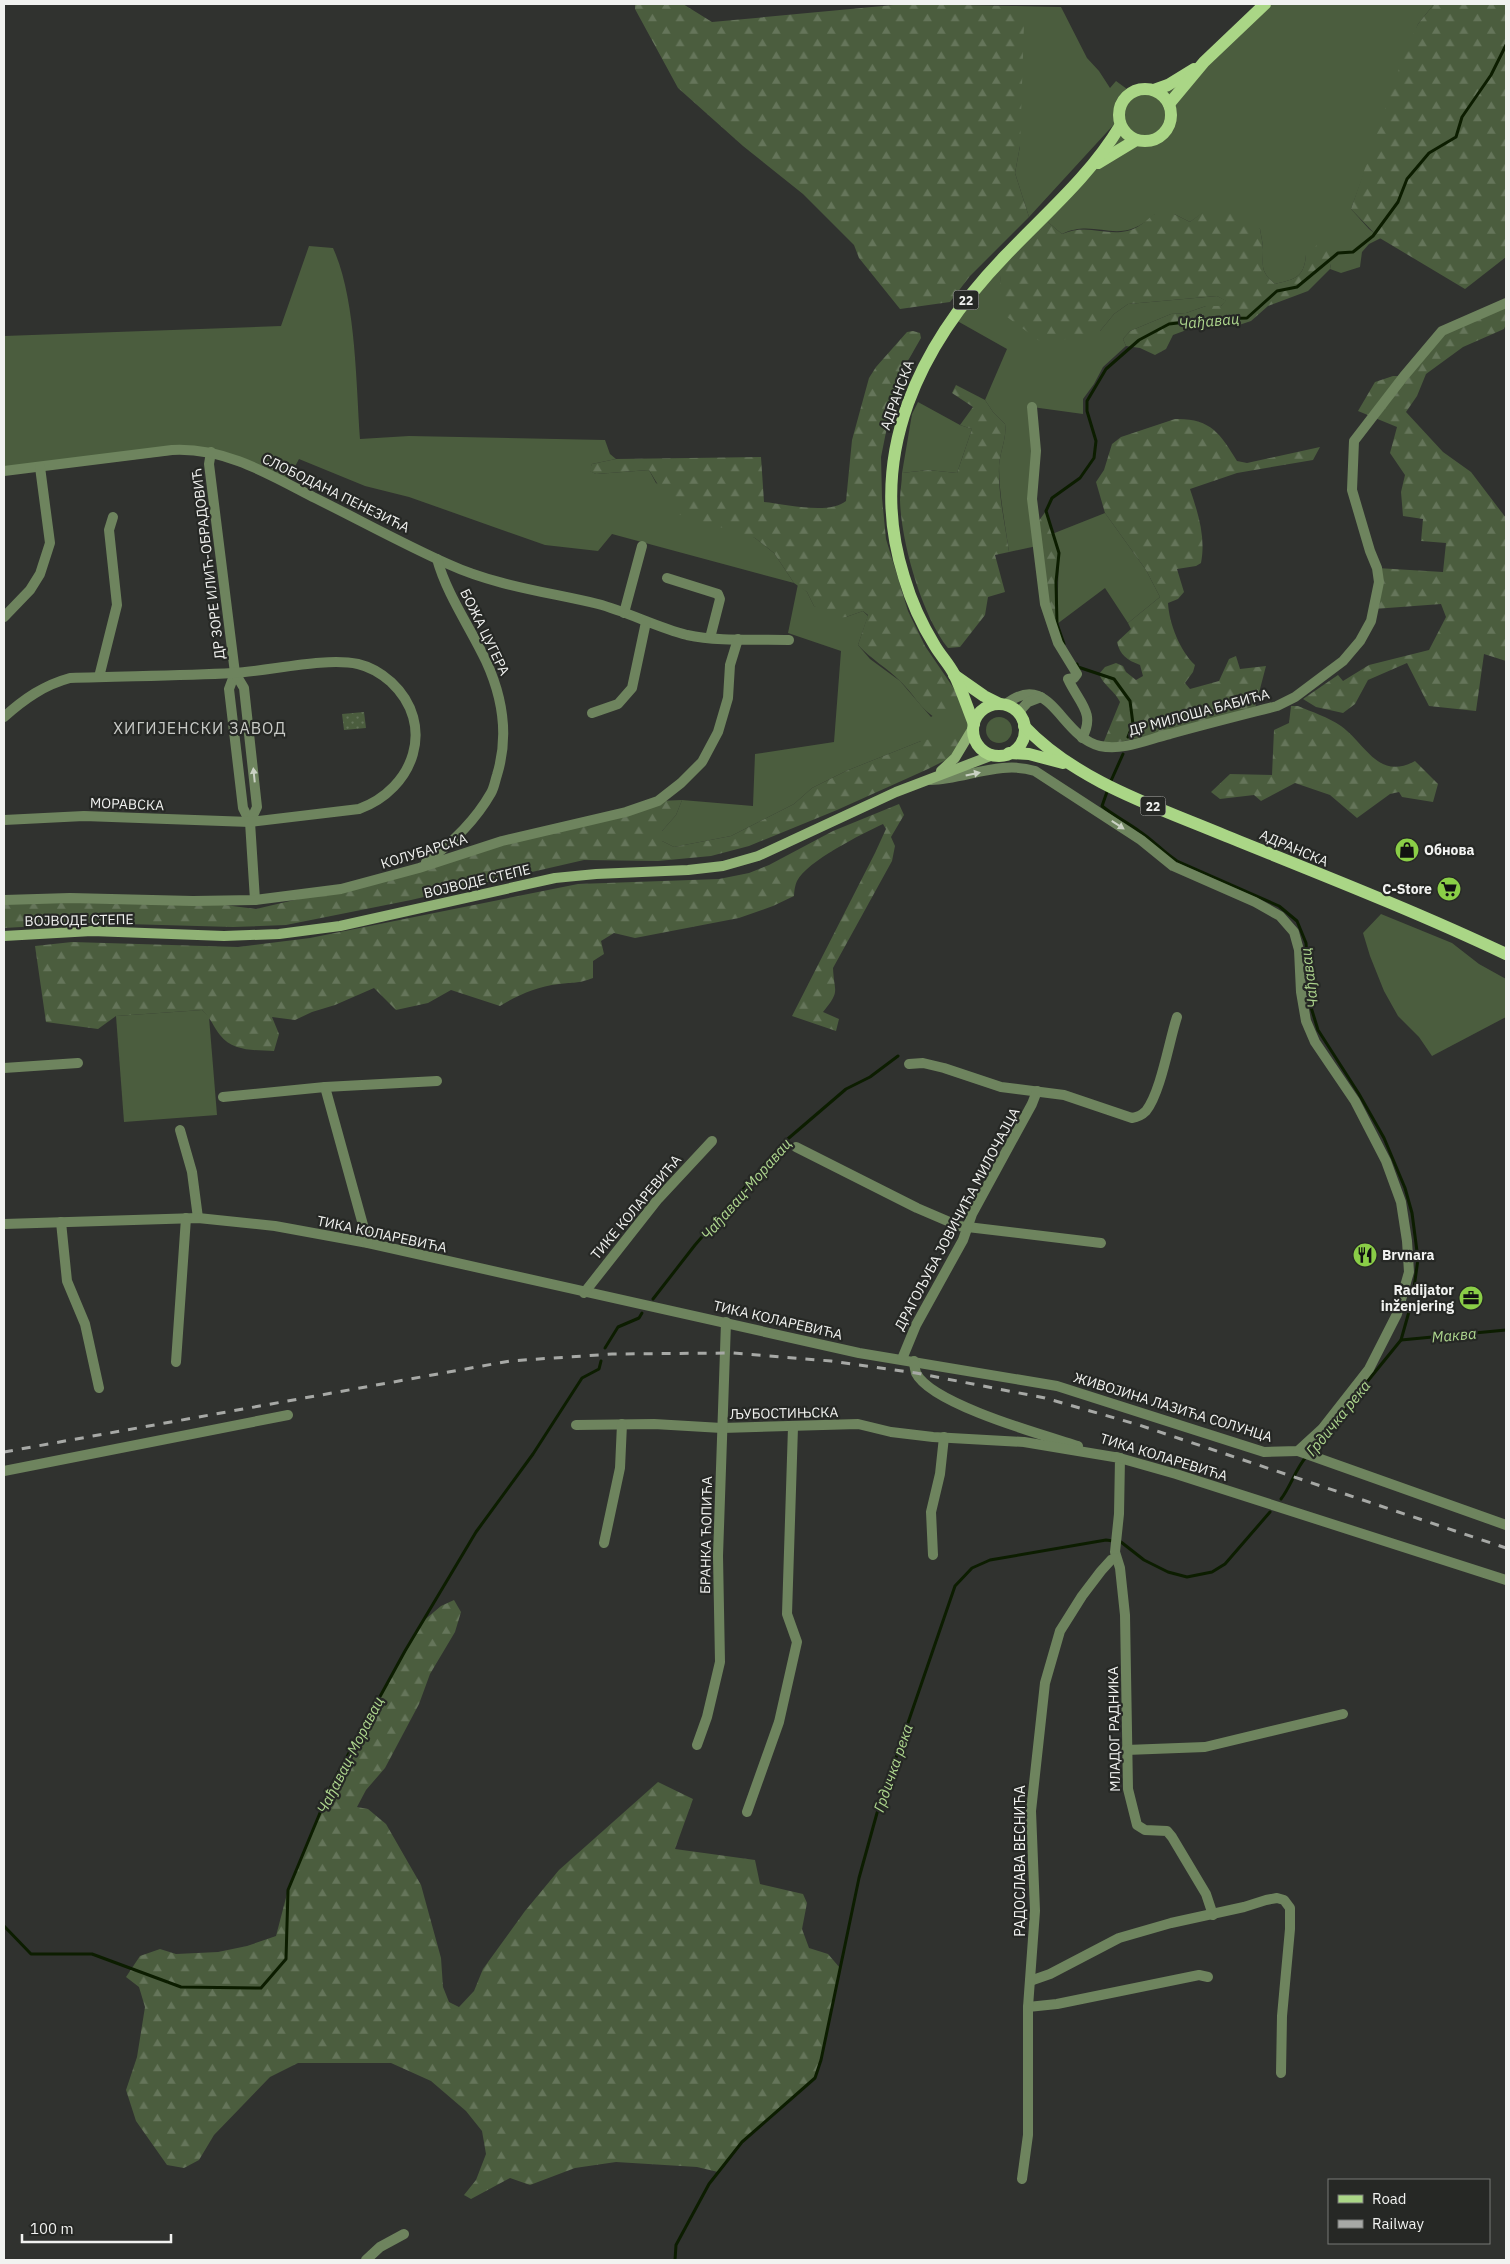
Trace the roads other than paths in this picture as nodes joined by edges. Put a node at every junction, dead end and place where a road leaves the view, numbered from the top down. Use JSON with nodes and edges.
{"nodes":[{"id":1,"x":1265,"y":4,"type":"edge"},
{"id":2,"x":1204,"y":62,"type":"junction"},
{"id":3,"x":1154,"y":90,"type":"junction"},
{"id":4,"x":1169,"y":104,"type":"junction"},
{"id":5,"x":1120,"y":126,"type":"junction"},
{"id":6,"x":1136,"y":140,"type":"junction"},
{"id":7,"x":1086,"y":172,"type":"junction"},
{"id":8,"x":1506,"y":303,"type":"edge"},
{"id":9,"x":1032,"y":407,"type":"dead end"},
{"id":10,"x":211,"y":452,"type":"junction"},
{"id":11,"x":40,"y":467,"type":"junction"},
{"id":12,"x":4,"y":471,"type":"edge"},
{"id":13,"x":113,"y":517,"type":"dead end"},
{"id":14,"x":642,"y":546,"type":"dead end"},
{"id":15,"x":437,"y":559,"type":"junction"},
{"id":16,"x":667,"y":578,"type":"dead end"},
{"id":17,"x":624,"y":613,"type":"junction"},
{"id":18,"x":4,"y":617,"type":"edge"},
{"id":19,"x":646,"y":622,"type":"junction"},
{"id":20,"x":710,"y":638,"type":"junction"},
{"id":21,"x":738,"y":639,"type":"junction"},
{"id":22,"x":789,"y":640,"type":"dead end"},
{"id":23,"x":234,"y":673,"type":"junction"},
{"id":24,"x":954,"y":674,"type":"junction"},
{"id":25,"x":98,"y":677,"type":"junction"},
{"id":26,"x":1041,"y":697,"type":"junction"},
{"id":27,"x":1003,"y":704,"type":"junction"},
{"id":28,"x":592,"y":712,"type":"dead end"},
{"id":29,"x":1018,"y":713,"type":"junction"},
{"id":30,"x":4,"y":717,"type":"edge"},
{"id":31,"x":973,"y":726,"type":"junction"},
{"id":32,"x":1024,"y":726,"type":"junction"},
{"id":33,"x":1082,"y":738,"type":"junction"},
{"id":34,"x":1009,"y":753,"type":"junction"},
{"id":35,"x":993,"y":755,"type":"junction"},
{"id":36,"x":1073,"y":766,"type":"junction"},
{"id":37,"x":938,"y":774,"type":"junction"},
{"id":38,"x":925,"y":780,"type":"junction"},
{"id":39,"x":4,"y":820,"type":"edge"},
{"id":40,"x":250,"y":822,"type":"junction"},
{"id":41,"x":419,"y":868,"type":"junction"},
{"id":42,"x":4,"y":900,"type":"edge"},
{"id":43,"x":255,"y":900,"type":"junction"},
{"id":44,"x":4,"y":936,"type":"edge"},
{"id":45,"x":1506,"y":954,"type":"edge"},
{"id":46,"x":1177,"y":1016,"type":"dead end"},
{"id":47,"x":78,"y":1063,"type":"dead end"},
{"id":48,"x":909,"y":1064,"type":"dead end"},
{"id":49,"x":4,"y":1068,"type":"edge"},
{"id":50,"x":437,"y":1081,"type":"dead end"},
{"id":51,"x":325,"y":1087,"type":"junction"},
{"id":52,"x":1037,"y":1091,"type":"junction"},
{"id":53,"x":223,"y":1097,"type":"dead end"},
{"id":54,"x":180,"y":1130,"type":"dead end"},
{"id":55,"x":712,"y":1142,"type":"dead end"},
{"id":56,"x":796,"y":1147,"type":"dead end"},
{"id":57,"x":186,"y":1218,"type":"junction"},
{"id":58,"x":198,"y":1218,"type":"junction"},
{"id":59,"x":61,"y":1222,"type":"junction"},
{"id":60,"x":4,"y":1224,"type":"edge"},
{"id":61,"x":967,"y":1228,"type":"junction"},
{"id":62,"x":368,"y":1243,"type":"junction"},
{"id":63,"x":1101,"y":1243,"type":"dead end"},
{"id":64,"x":584,"y":1293,"type":"junction"},
{"id":65,"x":726,"y":1322,"type":"junction"},
{"id":66,"x":902,"y":1359,"type":"junction"},
{"id":67,"x":914,"y":1361,"type":"junction"},
{"id":68,"x":176,"y":1362,"type":"dead end"},
{"id":69,"x":99,"y":1388,"type":"dead end"},
{"id":70,"x":288,"y":1416,"type":"dead end"},
{"id":71,"x":622,"y":1424,"type":"junction"},
{"id":72,"x":576,"y":1426,"type":"dead end"},
{"id":73,"x":792,"y":1427,"type":"junction"},
{"id":74,"x":722,"y":1428,"type":"junction"},
{"id":75,"x":944,"y":1438,"type":"junction"},
{"id":76,"x":1300,"y":1452,"type":"junction"},
{"id":77,"x":1120,"y":1458,"type":"junction"},
{"id":78,"x":4,"y":1471,"type":"edge"},
{"id":79,"x":1506,"y":1525,"type":"edge"},
{"id":80,"x":604,"y":1543,"type":"dead end"},
{"id":81,"x":933,"y":1555,"type":"dead end"},
{"id":82,"x":1116,"y":1558,"type":"junction"},
{"id":83,"x":1506,"y":1580,"type":"edge"},
{"id":84,"x":1343,"y":1714,"type":"dead end"},
{"id":85,"x":697,"y":1745,"type":"dead end"},
{"id":86,"x":1126,"y":1750,"type":"junction"},
{"id":87,"x":747,"y":1812,"type":"dead end"},
{"id":88,"x":1213,"y":1914,"type":"junction"},
{"id":89,"x":1208,"y":1977,"type":"dead end"},
{"id":90,"x":1030,"y":1981,"type":"junction"},
{"id":91,"x":1028,"y":2007,"type":"junction"},
{"id":92,"x":1281,"y":2073,"type":"dead end"},
{"id":93,"x":1022,"y":2179,"type":"dead end"},
{"id":94,"x":404,"y":2234,"type":"dead end"},
{"id":95,"x":366,"y":2260,"type":"edge"}],
"edges":[{"from":1,"to":2,"type":"main road"},
{"from":2,"to":3,"type":"main road"},
{"from":2,"to":4,"type":"main road"},
{"from":3,"to":4,"type":"main road"},
{"from":3,"to":5,"type":"main road"},
{"from":4,"to":6,"type":"main road","number":"22"},
{"from":5,"to":6,"type":"main road"},
{"from":5,"to":7,"type":"main road","name":"АДРАНСКА","number":"22"},
{"from":6,"to":7,"type":"main road","name":"АДРАНСКА","number":"22"},
{"from":7,"to":24,"type":"main road","name":"АДРАНСКА","number":"22"},
{"from":8,"to":33,"type":"street","name":"ДР МИЛОША БАБИЋА"},
{"from":9,"to":33,"type":"street"},
{"from":10,"to":11,"type":"street","name":"СЛОБОДАНА ПЕНЕЗИЋА"},
{"from":10,"to":15,"type":"street","name":"СЛОБОДАНА ПЕНЕЗИЋА"},
{"from":10,"to":23,"type":"street","name":"ДР ЗОРЕ ИЛИЋ-ОБРАДОВИЋ"},
{"from":11,"to":12,"type":"street","name":"СЛОБОДАНА ПЕНЕЗИЋА"},
{"from":11,"to":18,"type":"street"},
{"from":13,"to":25,"type":"street"},
{"from":14,"to":17,"type":"street"},
{"from":15,"to":17,"type":"street","name":"СЛОБОДАНА ПЕНЕЗИЋА"},
{"from":15,"to":41,"type":"street","name":"БОЖА ЦУГЕРА"},
{"from":16,"to":20,"type":"street"},
{"from":17,"to":19,"type":"street","name":"СЛОБОДАНА ПЕНЕЗИЋА"},
{"from":19,"to":20,"type":"street","name":"СЛОБОДАНА ПЕНЕЗИЋА"},
{"from":19,"to":28,"type":"street"},
{"from":20,"to":21,"type":"street","name":"СЛОБОДАНА ПЕНЕЗИЋА"},
{"from":21,"to":22,"type":"street","name":"СЛОБОДАНА ПЕНЕЗИЋА"},
{"from":21,"to":41,"type":"street","name":"КОЛУБАРСКА"},
{"from":23,"to":25,"type":"street","name":"МОРАВСКА"},
{"from":23,"to":40,"type":"street","name":"ДР ЗОРЕ ИЛИЋ-ОБРАДОВИЋ"},
{"from":40,"to":23,"type":"street","name":"ДР ЗОРЕ ИЛИЋ-ОБРАДОВИЋ","one_way":true},
{"from":23,"to":40,"type":"street","name":"МОРАВСКА"},
{"from":24,"to":27,"type":"main road","name":"АДРАНСКА","number":"22"},
{"from":24,"to":31,"type":"main road","name":"АДРАНСКА","number":"22"},
{"from":25,"to":30,"type":"street","name":"МОРАВСКА"},
{"from":26,"to":27,"type":"street"},
{"from":26,"to":29,"type":"street"},
{"from":26,"to":33,"type":"street","name":"ДР МИЛОША БАБИЋА"},
{"from":27,"to":29,"type":"main road","number":"22"},
{"from":27,"to":31,"type":"main road"},
{"from":29,"to":32,"type":"main road","number":"22"},
{"from":31,"to":35,"type":"main road","number":"22"},
{"from":31,"to":37,"type":"street","name":"ВОЈВОДЕ СТЕПЕ"},
{"from":32,"to":34,"type":"main road"},
{"from":32,"to":36,"type":"main road","name":"АДРАНСКА","number":"22"},
{"from":34,"to":35,"type":"main road","number":"22"},
{"from":34,"to":36,"type":"main road","name":"АДРАНСКА","number":"22"},
{"from":35,"to":37,"type":"street","name":"ВОЈВОДЕ СТЕПЕ"},
{"from":36,"to":45,"type":"main road","name":"АДРАНСКА","number":"22"},
{"from":37,"to":38,"type":"street","name":"ВОЈВОДЕ СТЕПЕ"},
{"from":38,"to":44,"type":"street","name":"ВОЈВОДЕ СТЕПЕ"},
{"from":38,"to":76,"type":"street","one_way":true},
{"from":39,"to":40,"type":"street","name":"МОРАВСКА"},
{"from":40,"to":43,"type":"street","name":"ДР ЗОРЕ ИЛИЋ-ОБРАДОВИЋ"},
{"from":41,"to":43,"type":"street","name":"КОЛУБАРСКА"},
{"from":42,"to":43,"type":"street","name":"КОЛУБАРСКА"},
{"from":46,"to":52,"type":"street","name":"ДРАГОЉУБА ЈОВИЧИЋА МИЛОЧАЈЦА"},
{"from":47,"to":49,"type":"street"},
{"from":48,"to":52,"type":"street","name":"ДРАГОЉУБА ЈОВИЧИЋА МИЛОЧАЈЦА"},
{"from":50,"to":51,"type":"street"},
{"from":51,"to":53,"type":"street"},
{"from":51,"to":62,"type":"street"},
{"from":52,"to":61,"type":"street","name":"ДРАГОЉУБА ЈОВИЧИЋА МИЛОЧАЈЦА"},
{"from":54,"to":58,"type":"street"},
{"from":55,"to":64,"type":"street","name":"ТИКЕ КОЛАРЕВИЋА"},
{"from":56,"to":61,"type":"street"},
{"from":57,"to":58,"type":"street","name":"ТИКА КОЛАРЕВИЋА"},
{"from":57,"to":59,"type":"street","name":"ТИКА КОЛАРЕВИЋА"},
{"from":57,"to":68,"type":"street"},
{"from":58,"to":62,"type":"street","name":"ТИКА КОЛАРЕВИЋА"},
{"from":59,"to":60,"type":"street","name":"ТИКА КОЛАРЕВИЋА"},
{"from":59,"to":69,"type":"street"},
{"from":61,"to":63,"type":"street"},
{"from":61,"to":66,"type":"street","name":"ДРАГОЉУБА ЈОВИЧИЋА МИЛОЧАЈЦА"},
{"from":62,"to":64,"type":"street","name":"ТИКА КОЛАРЕВИЋА"},
{"from":64,"to":65,"type":"street","name":"ТИКА КОЛАРЕВИЋА"},
{"from":65,"to":66,"type":"street","name":"ТИКА КОЛАРЕВИЋА"},
{"from":65,"to":74,"type":"street","name":"БРАНКА ЋОПИЋА"},
{"from":66,"to":67,"type":"street","name":"ТИКА КОЛАРЕВИЋА"},
{"from":67,"to":76,"type":"street","name":"ЖИВОЈИНА ЛАЗИЋА СОЛУНЦА"},
{"from":67,"to":77,"type":"street","name":"ТИКА КОЛАРЕВИЋА"},
{"from":70,"to":78,"type":"street"},
{"from":71,"to":72,"type":"street","name":"ЉУБОСТИЊСКА"},
{"from":71,"to":74,"type":"street","name":"ЉУБОСТИЊСКА"},
{"from":71,"to":80,"type":"street"},
{"from":73,"to":74,"type":"street","name":"ЉУБОСТИЊСКА"},
{"from":73,"to":75,"type":"street","name":"ЉУБОСТИЊСКА"},
{"from":73,"to":87,"type":"street"},
{"from":74,"to":85,"type":"street","name":"БРАНКА ЋОПИЋА"},
{"from":75,"to":77,"type":"street","name":"ЉУБОСТИЊСКА"},
{"from":75,"to":81,"type":"street"},
{"from":76,"to":79,"type":"street"},
{"from":77,"to":82,"type":"street","name":"МЛАДОГ РАДНИКА"},
{"from":77,"to":83,"type":"street","name":"ТИКА КОЛАРЕВИЋА"},
{"from":82,"to":86,"type":"street","name":"МЛАДОГ РАДНИКА"},
{"from":82,"to":90,"type":"street","name":"РАДОСЛАВА ВЕСНИЋА"},
{"from":84,"to":86,"type":"street"},
{"from":86,"to":88,"type":"street","name":"МЛАДОГ РАДНИКА"},
{"from":88,"to":90,"type":"street"},
{"from":88,"to":92,"type":"street"},
{"from":89,"to":91,"type":"street"},
{"from":90,"to":91,"type":"street","name":"РАДОСЛАВА ВЕСНИЋА"},
{"from":91,"to":93,"type":"street","name":"РАДОСЛАВА ВЕСНИЋА"},
{"from":94,"to":95,"type":"street"}]}
